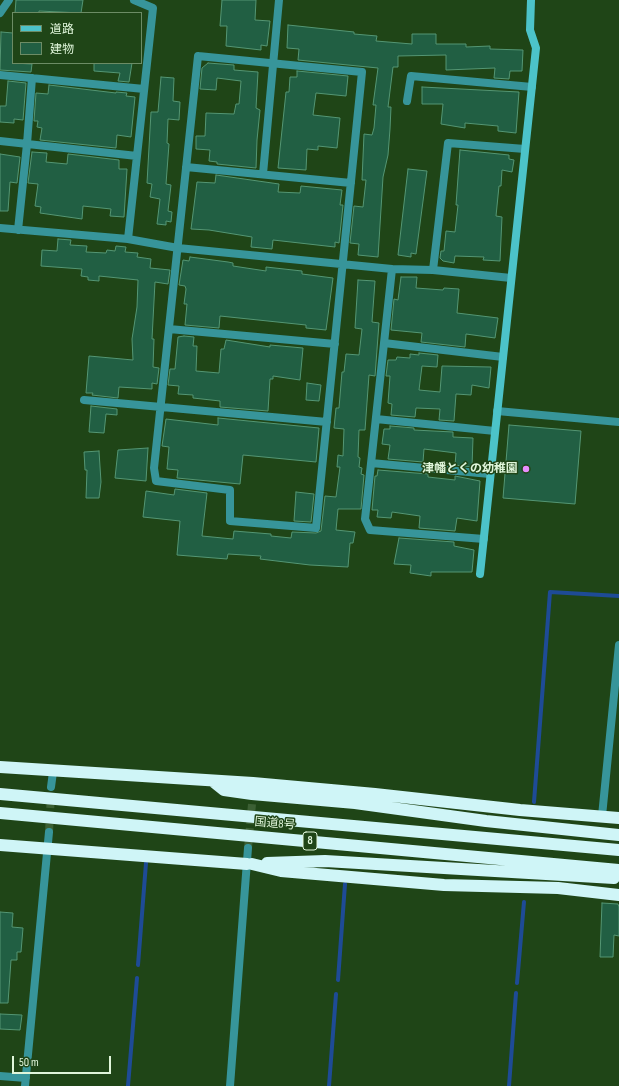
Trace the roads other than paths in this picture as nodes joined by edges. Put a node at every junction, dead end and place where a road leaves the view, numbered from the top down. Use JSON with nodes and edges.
{"nodes":[{"id":1,"x":9,"y":0,"type":"edge"},
{"id":2,"x":134,"y":0,"type":"edge"},
{"id":3,"x":279,"y":0,"type":"edge"},
{"id":4,"x":531,"y":0,"type":"edge"},
{"id":5,"x":0,"y":13,"type":"edge"},
{"id":6,"x":275,"y":64,"type":"junction"},
{"id":7,"x":0,"y":75,"type":"edge"},
{"id":8,"x":32,"y":78,"type":"junction"},
{"id":9,"x":532,"y":87,"type":"junction"},
{"id":10,"x":144,"y":89,"type":"junction"},
{"id":11,"x":407,"y":101,"type":"dead end"},
{"id":12,"x":0,"y":141,"type":"edge"},
{"id":13,"x":27,"y":144,"type":"junction"},
{"id":14,"x":525,"y":149,"type":"junction"},
{"id":15,"x":137,"y":156,"type":"junction"},
{"id":16,"x":186,"y":167,"type":"junction"},
{"id":17,"x":263,"y":174,"type":"junction"},
{"id":18,"x":351,"y":183,"type":"junction"},
{"id":19,"x":0,"y":228,"type":"edge"},
{"id":20,"x":18,"y":230,"type":"junction"},
{"id":21,"x":128,"y":239,"type":"junction"},
{"id":22,"x":178,"y":248,"type":"junction"},
{"id":23,"x":343,"y":264,"type":"junction"},
{"id":24,"x":392,"y":269,"type":"junction"},
{"id":25,"x":433,"y":270,"type":"junction"},
{"id":26,"x":511,"y":278,"type":"junction"},
{"id":27,"x":169,"y":329,"type":"junction"},
{"id":28,"x":384,"y":343,"type":"junction"},
{"id":29,"x":335,"y":344,"type":"junction"},
{"id":30,"x":503,"y":357,"type":"junction"},
{"id":31,"x":84,"y":400,"type":"dead end"},
{"id":32,"x":160,"y":408,"type":"junction"},
{"id":33,"x":497,"y":411,"type":"junction"},
{"id":34,"x":376,"y":419,"type":"junction"},
{"id":35,"x":327,"y":422,"type":"junction"},
{"id":36,"x":619,"y":422,"type":"edge"},
{"id":37,"x":495,"y":431,"type":"junction"},
{"id":38,"x":371,"y":463,"type":"junction"},
{"id":39,"x":490,"y":474,"type":"junction"},
{"id":40,"x":484,"y":539,"type":"junction"},
{"id":41,"x":480,"y":574,"type":"dead end"},
{"id":42,"x":619,"y":645,"type":"edge"},
{"id":43,"x":0,"y":767,"type":"edge"},
{"id":44,"x":53,"y":772,"type":"junction"},
{"id":45,"x":214,"y":782,"type":"junction"},
{"id":46,"x":51,"y":787,"type":"tunnel mouth"},
{"id":47,"x":0,"y":794,"type":"edge"},
{"id":48,"x":0,"y":813,"type":"edge"},
{"id":49,"x":602,"y":816,"type":"junction"},
{"id":50,"x":619,"y":818,"type":"edge"},
{"id":51,"x":48,"y":832,"type":"tunnel mouth"},
{"id":52,"x":619,"y":835,"type":"edge"},
{"id":53,"x":0,"y":845,"type":"edge"},
{"id":54,"x":47,"y":848,"type":"junction"},
{"id":55,"x":248,"y":848,"type":"tunnel mouth"},
{"id":56,"x":619,"y":850,"type":"edge"},
{"id":57,"x":249,"y":864,"type":"junction"},
{"id":58,"x":619,"y":870,"type":"edge"},
{"id":59,"x":619,"y":878,"type":"edge"},
{"id":60,"x":619,"y":895,"type":"edge"},
{"id":61,"x":0,"y":1076,"type":"edge"},
{"id":62,"x":25,"y":1082,"type":"edge"},
{"id":63,"x":230,"y":1086,"type":"edge"}],
"edges":[{"from":1,"to":5,"type":"street"},
{"from":2,"to":10,"type":"street"},
{"from":3,"to":6,"type":"street"},
{"from":4,"to":9,"type":"street"},
{"from":6,"to":16,"type":"street"},
{"from":6,"to":17,"type":"street"},
{"from":6,"to":18,"type":"street"},
{"from":7,"to":8,"type":"street"},
{"from":8,"to":10,"type":"street"},
{"from":8,"to":13,"type":"street"},
{"from":9,"to":11,"type":"street"},
{"from":9,"to":14,"type":"street"},
{"from":10,"to":15,"type":"street"},
{"from":12,"to":13,"type":"street"},
{"from":13,"to":15,"type":"street"},
{"from":13,"to":20,"type":"street"},
{"from":14,"to":25,"type":"street"},
{"from":14,"to":26,"type":"street"},
{"from":15,"to":21,"type":"street"},
{"from":16,"to":17,"type":"street"},
{"from":16,"to":22,"type":"street"},
{"from":17,"to":18,"type":"street"},
{"from":18,"to":23,"type":"street"},
{"from":19,"to":20,"type":"street"},
{"from":20,"to":21,"type":"street"},
{"from":21,"to":22,"type":"street"},
{"from":22,"to":23,"type":"street"},
{"from":22,"to":27,"type":"street"},
{"from":23,"to":24,"type":"street"},
{"from":23,"to":29,"type":"street"},
{"from":24,"to":25,"type":"street"},
{"from":24,"to":28,"type":"street"},
{"from":25,"to":26,"type":"street"},
{"from":26,"to":30,"type":"street"},
{"from":27,"to":29,"type":"street"},
{"from":27,"to":32,"type":"street"},
{"from":28,"to":30,"type":"street"},
{"from":28,"to":34,"type":"street"},
{"from":29,"to":35,"type":"street"},
{"from":30,"to":33,"type":"street"},
{"from":31,"to":32,"type":"street"},
{"from":32,"to":35,"type":"street"},
{"from":32,"to":35,"type":"street"},
{"from":33,"to":36,"type":"street"},
{"from":33,"to":37,"type":"street"},
{"from":34,"to":37,"type":"street"},
{"from":34,"to":38,"type":"street"},
{"from":37,"to":39,"type":"street"},
{"from":38,"to":39,"type":"street"},
{"from":38,"to":40,"type":"street"},
{"from":39,"to":40,"type":"street"},
{"from":40,"to":41,"type":"street"},
{"from":42,"to":49,"type":"street"},
{"from":43,"to":44,"type":"highway"},
{"from":44,"to":45,"type":"highway"},
{"from":44,"to":46,"type":"street"},
{"from":45,"to":49,"type":"highway"},
{"from":45,"to":52,"type":"highway"},
{"from":47,"to":56,"type":"highway","name":"国道8号","number":"8"},
{"from":48,"to":58,"type":"highway","name":"国道8号","number":"8"},
{"from":49,"to":50,"type":"highway"},
{"from":51,"to":54,"type":"street"},
{"from":53,"to":54,"type":"highway"},
{"from":54,"to":57,"type":"highway"},
{"from":54,"to":62,"type":"street"},
{"from":55,"to":57,"type":"street"},
{"from":57,"to":59,"type":"highway"},
{"from":57,"to":60,"type":"highway"},
{"from":57,"to":63,"type":"street"},
{"from":61,"to":62,"type":"street"}]}
